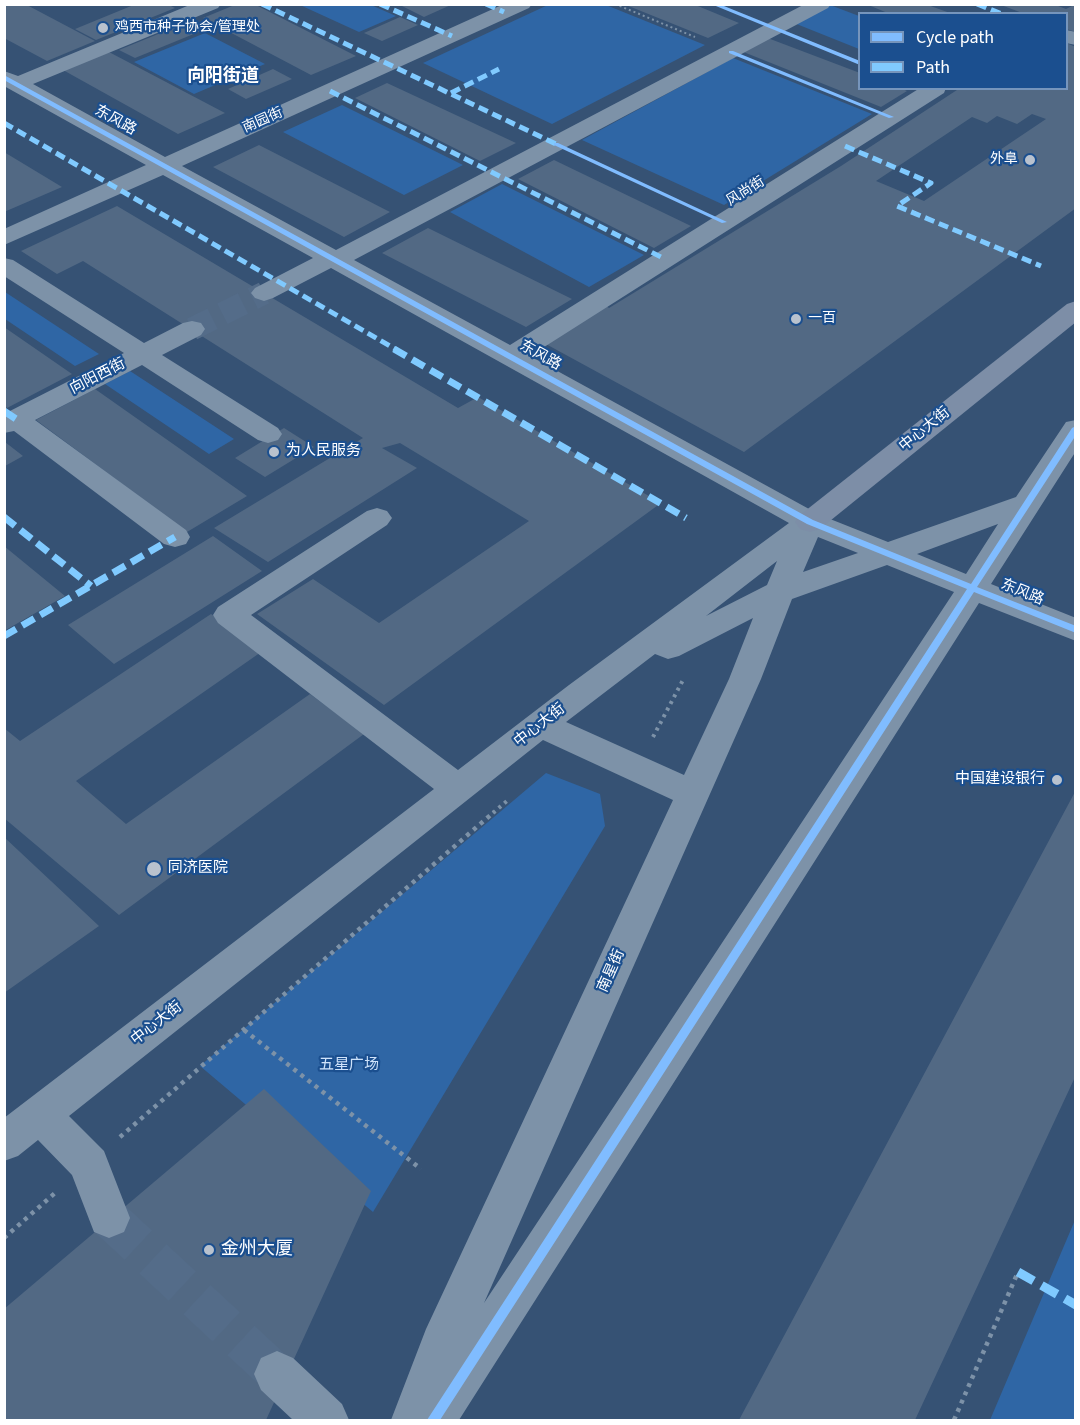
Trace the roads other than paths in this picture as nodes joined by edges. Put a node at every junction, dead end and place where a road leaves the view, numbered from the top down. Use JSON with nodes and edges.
{"nodes":[{"id":1,"x":211,"y":4,"type":"edge"},
{"id":2,"x":522,"y":4,"type":"edge"},
{"id":3,"x":821,"y":4,"type":"edge"},
{"id":4,"x":10,"y":81,"type":"edge"},
{"id":5,"x":933,"y":90,"type":"edge"},
{"id":6,"x":164,"y":165,"type":"junction"},
{"id":7,"x":4,"y":238,"type":"edge"},
{"id":8,"x":333,"y":259,"type":"junction"},
{"id":9,"x":4,"y":264,"type":"edge"},
{"id":10,"x":264,"y":293,"type":"tunnel mouth"},
{"id":11,"x":1076,"y":309,"type":"edge"},
{"id":12,"x":192,"y":329,"type":"tunnel mouth"},
{"id":13,"x":142,"y":355,"type":"junction"},
{"id":14,"x":510,"y":357,"type":"junction"},
{"id":15,"x":10,"y":422,"type":"edge"},
{"id":16,"x":1076,"y":428,"type":"edge"},
{"id":17,"x":268,"y":435,"type":"dead end"},
{"id":18,"x":1026,"y":504,"type":"junction"},
{"id":19,"x":377,"y":518,"type":"dead end"},
{"id":20,"x":810,"y":522,"type":"junction"},
{"id":21,"x":175,"y":537,"type":"dead end"},
{"id":22,"x":886,"y":554,"type":"junction"},
{"id":23,"x":971,"y":588,"type":"junction"},
{"id":24,"x":779,"y":592,"type":"junction"},
{"id":25,"x":1076,"y":630,"type":"edge"},
{"id":26,"x":581,"y":693,"type":"junction"},
{"id":27,"x":541,"y":725,"type":"junction"},
{"id":28,"x":459,"y":789,"type":"junction"},
{"id":29,"x":693,"y":794,"type":"junction"},
{"id":30,"x":40,"y":1115,"type":"junction"},
{"id":31,"x":4,"y":1143,"type":"edge"},
{"id":32,"x":109,"y":1218,"type":"tunnel mouth"},
{"id":33,"x":277,"y":1374,"type":"tunnel mouth"},
{"id":34,"x":326,"y":1420,"type":"edge"},
{"id":35,"x":414,"y":1420,"type":"edge"},
{"id":36,"x":433,"y":1420,"type":"edge"}],
"edges":[{"from":1,"to":4,"type":"street"},
{"from":2,"to":6,"type":"street","name":"南园街"},
{"from":3,"to":8,"type":"street"},
{"from":4,"to":6,"type":"street","name":"东风路"},
{"from":5,"to":14,"type":"street","name":"风尚街"},
{"from":6,"to":7,"type":"street","name":"南园街"},
{"from":6,"to":8,"type":"street","name":"东风路"},
{"from":8,"to":10,"type":"street"},
{"from":8,"to":14,"type":"street","name":"东风路"},
{"from":9,"to":13,"type":"street"},
{"from":11,"to":20,"type":"main road","name":"中心大街"},
{"from":12,"to":13,"type":"street","name":"向阳西街"},
{"from":13,"to":15,"type":"street","name":"向阳西街"},
{"from":13,"to":17,"type":"street"},
{"from":14,"to":20,"type":"street","name":"东风路"},
{"from":15,"to":21,"type":"street"},
{"from":16,"to":18,"type":"street"},
{"from":18,"to":22,"type":"street"},
{"from":18,"to":23,"type":"street"},
{"from":19,"to":28,"type":"street"},
{"from":20,"to":22,"type":"street","name":"东风路"},
{"from":20,"to":24,"type":"street","name":"南星街"},
{"from":20,"to":26,"type":"street","name":"中心大街"},
{"from":22,"to":23,"type":"street","name":"东风路"},
{"from":22,"to":24,"type":"street"},
{"from":23,"to":25,"type":"street","name":"东风路"},
{"from":23,"to":36,"type":"street"},
{"from":24,"to":26,"type":"street"},
{"from":24,"to":29,"type":"street","name":"南星街"},
{"from":26,"to":27,"type":"street","name":"中心大街"},
{"from":27,"to":28,"type":"street","name":"中心大街"},
{"from":27,"to":29,"type":"street"},
{"from":28,"to":30,"type":"street","name":"中心大街"},
{"from":29,"to":35,"type":"street","name":"南星街"},
{"from":30,"to":31,"type":"street","name":"中心大街"},
{"from":30,"to":32,"type":"street"},
{"from":33,"to":34,"type":"street"}]}
